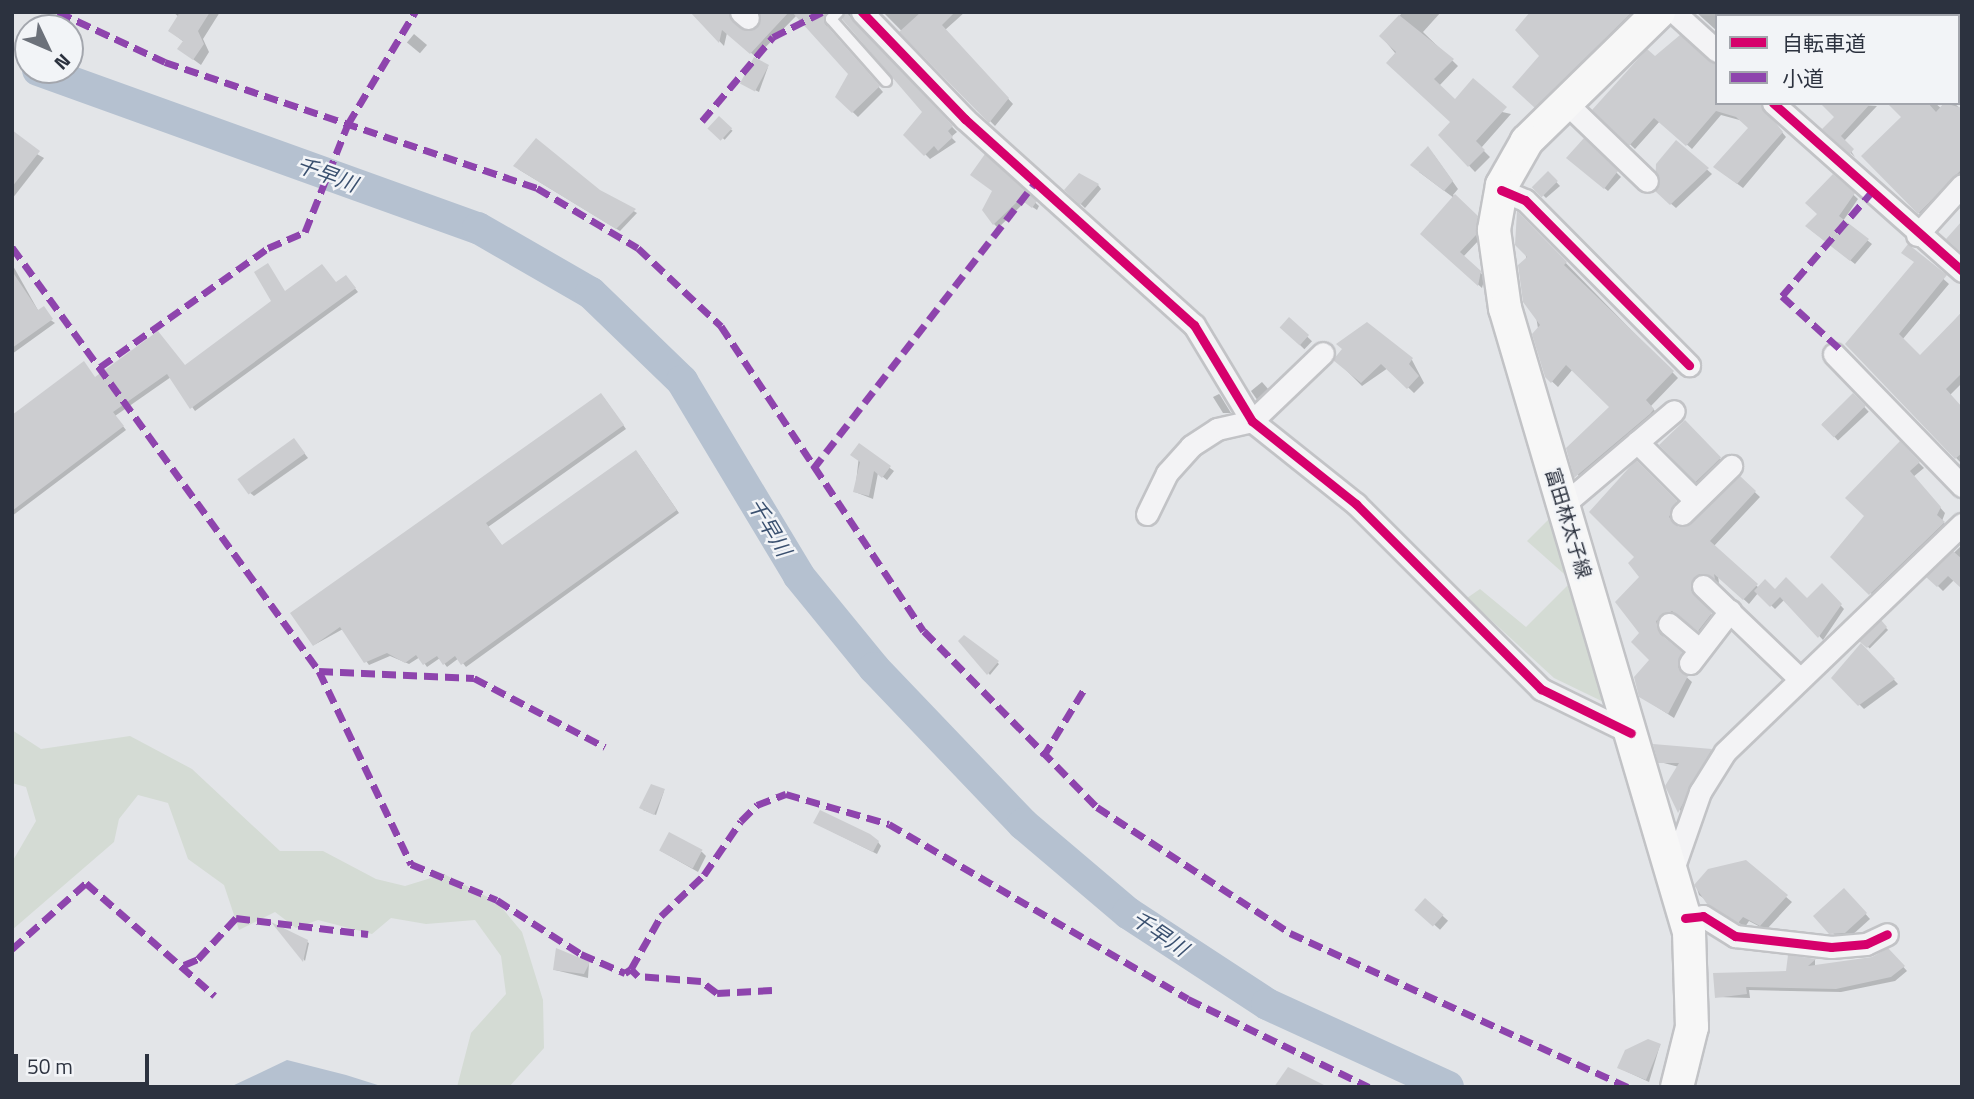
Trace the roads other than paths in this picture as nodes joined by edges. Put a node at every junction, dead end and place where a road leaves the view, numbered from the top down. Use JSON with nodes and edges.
{"nodes":[{"id":1,"x":838,"y":12,"type":"edge"},
{"id":2,"x":862,"y":12,"type":"edge"},
{"id":3,"x":1659,"y":12,"type":"edge"},
{"id":4,"x":1674,"y":12,"type":"edge"},
{"id":5,"x":1715,"y":49,"type":"edge"},
{"id":6,"x":886,"y":81,"type":"dead end"},
{"id":7,"x":1564,"y":101,"type":"junction"},
{"id":8,"x":1775,"y":105,"type":"edge"},
{"id":9,"x":1647,"y":181,"type":"dead end"},
{"id":10,"x":1962,"y":186,"type":"edge"},
{"id":11,"x":1500,"y":190,"type":"junction"},
{"id":12,"x":1917,"y":235,"type":"junction"},
{"id":13,"x":1962,"y":271,"type":"edge"},
{"id":14,"x":1323,"y":353,"type":"dead end"},
{"id":15,"x":1834,"y":354,"type":"dead end"},
{"id":16,"x":1689,"y":365,"type":"dead end"},
{"id":17,"x":1674,"y":411,"type":"dead end"},
{"id":18,"x":1252,"y":421,"type":"junction"},
{"id":19,"x":1637,"y":442,"type":"junction"},
{"id":20,"x":1731,"y":466,"type":"dead end"},
{"id":21,"x":1962,"y":486,"type":"edge"},
{"id":22,"x":1563,"y":505,"type":"junction"},
{"id":23,"x":1147,"y":514,"type":"dead end"},
{"id":24,"x":1962,"y":524,"type":"edge"},
{"id":25,"x":1703,"y":586,"type":"dead end"},
{"id":26,"x":1730,"y":611,"type":"junction"},
{"id":27,"x":1669,"y":624,"type":"dead end"},
{"id":28,"x":1799,"y":678,"type":"junction"},
{"id":29,"x":1631,"y":733,"type":"junction"},
{"id":30,"x":1672,"y":872,"type":"junction"},
{"id":31,"x":1685,"y":918,"type":"junction"},
{"id":32,"x":1887,"y":934,"type":"dead end"},
{"id":33,"x":1677,"y":1087,"type":"edge"}],
"edges":[{"from":1,"to":6,"type":"lane"},
{"from":2,"to":18,"type":"street"},
{"from":3,"to":7,"type":"main road","name":"富田林太子線"},
{"from":4,"to":5,"type":"street"},
{"from":7,"to":9,"type":"street"},
{"from":7,"to":11,"type":"main road","name":"富田林太子線"},
{"from":8,"to":12,"type":"street"},
{"from":10,"to":12,"type":"street"},
{"from":11,"to":16,"type":"street"},
{"from":11,"to":22,"type":"main road","name":"富田林太子線"},
{"from":12,"to":13,"type":"street"},
{"from":14,"to":18,"type":"street"},
{"from":15,"to":21,"type":"street"},
{"from":17,"to":19,"type":"street"},
{"from":18,"to":23,"type":"street"},
{"from":18,"to":29,"type":"street"},
{"from":19,"to":20,"type":"street"},
{"from":19,"to":22,"type":"street"},
{"from":22,"to":29,"type":"main road","name":"富田林太子線"},
{"from":24,"to":28,"type":"street"},
{"from":25,"to":26,"type":"street"},
{"from":26,"to":27,"type":"street"},
{"from":26,"to":28,"type":"street"},
{"from":28,"to":30,"type":"street"},
{"from":29,"to":30,"type":"main road","name":"富田林太子線"},
{"from":30,"to":31,"type":"main road","name":"富田林太子線"},
{"from":31,"to":32,"type":"street"},
{"from":31,"to":33,"type":"main road","name":"富田林太子線"}]}
